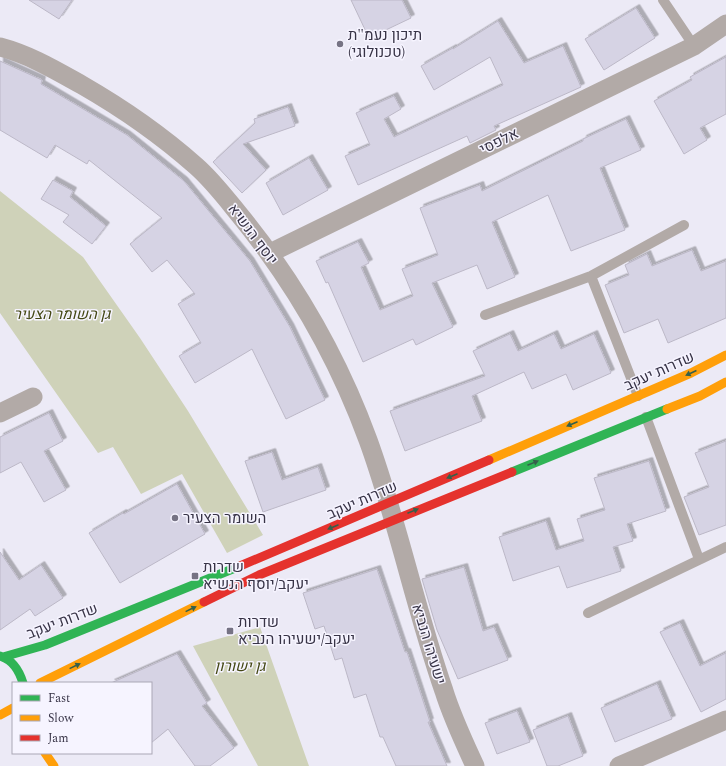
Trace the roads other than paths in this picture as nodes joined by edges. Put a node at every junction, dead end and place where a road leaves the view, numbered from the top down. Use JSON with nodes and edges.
{"nodes":[{"id":1,"x":663,"y":0,"type":"edge"},
{"id":2,"x":726,"y":24,"type":"edge"},
{"id":3,"x":694,"y":46,"type":"junction"},
{"id":4,"x":0,"y":47,"type":"edge"},
{"id":5,"x":684,"y":225,"type":"dead end"},
{"id":6,"x":270,"y":253,"type":"junction"},
{"id":7,"x":591,"y":276,"type":"junction"},
{"id":8,"x":485,"y":315,"type":"dead end"},
{"id":9,"x":726,"y":355,"type":"edge"},
{"id":10,"x":726,"y":382,"type":"edge"},
{"id":11,"x":33,"y":396,"type":"dead end"},
{"id":12,"x":638,"y":396,"type":"junction"},
{"id":13,"x":0,"y":413,"type":"edge"},
{"id":14,"x":646,"y":417,"type":"junction"},
{"id":15,"x":391,"y":511,"type":"junction"},
{"id":16,"x":726,"y":546,"type":"edge"},
{"id":17,"x":698,"y":559,"type":"junction"},
{"id":18,"x":588,"y":613,"type":"dead end"},
{"id":19,"x":2,"y":657,"type":"edge"},
{"id":20,"x":23,"y":682,"type":"edge"},
{"id":21,"x":42,"y":682,"type":"edge"},
{"id":22,"x":12,"y":709,"type":"edge"},
{"id":23,"x":0,"y":715,"type":"edge"},
{"id":24,"x":726,"y":720,"type":"edge"},
{"id":25,"x":46,"y":754,"type":"edge"},
{"id":26,"x":54,"y":766,"type":"edge"},
{"id":27,"x":476,"y":766,"type":"edge"},
{"id":28,"x":619,"y":766,"type":"edge"}],
"edges":[{"from":1,"to":3,"type":"lane"},
{"from":2,"to":3,"type":"street","name":"אלפסי"},
{"from":3,"to":6,"type":"street","name":"אלפסי"},
{"from":4,"to":6,"type":"street","name":"יוסף הנשיא"},
{"from":5,"to":7,"type":"lane"},
{"from":6,"to":15,"type":"street","name":"יוסף הנשיא"},
{"from":7,"to":8,"type":"lane"},
{"from":7,"to":12,"type":"lane"},
{"from":9,"to":12,"type":"street","name":"שדרות יעקב","one_way":true},
{"from":10,"to":14,"type":"street","name":"שדרות יעקב"},
{"from":11,"to":13,"type":"street"},
{"from":12,"to":15,"type":"street","name":"שדרות יעקב","one_way":true},
{"from":15,"to":14,"type":"street","name":"שדרות יעקב","one_way":true},
{"from":14,"to":17,"type":"lane"},
{"from":15,"to":19,"type":"street","name":"שדרות יעקב","one_way":true},
{"from":21,"to":15,"type":"street","name":"שדרות יעקב","one_way":true},
{"from":15,"to":27,"type":"street","name":"ישעיהו הנביא"},
{"from":16,"to":17,"type":"lane"},
{"from":17,"to":18,"type":"lane"},
{"from":19,"to":20,"type":"street"},
{"from":22,"to":23,"type":"street"},
{"from":24,"to":28,"type":"street"},
{"from":25,"to":26,"type":"street"}]}
